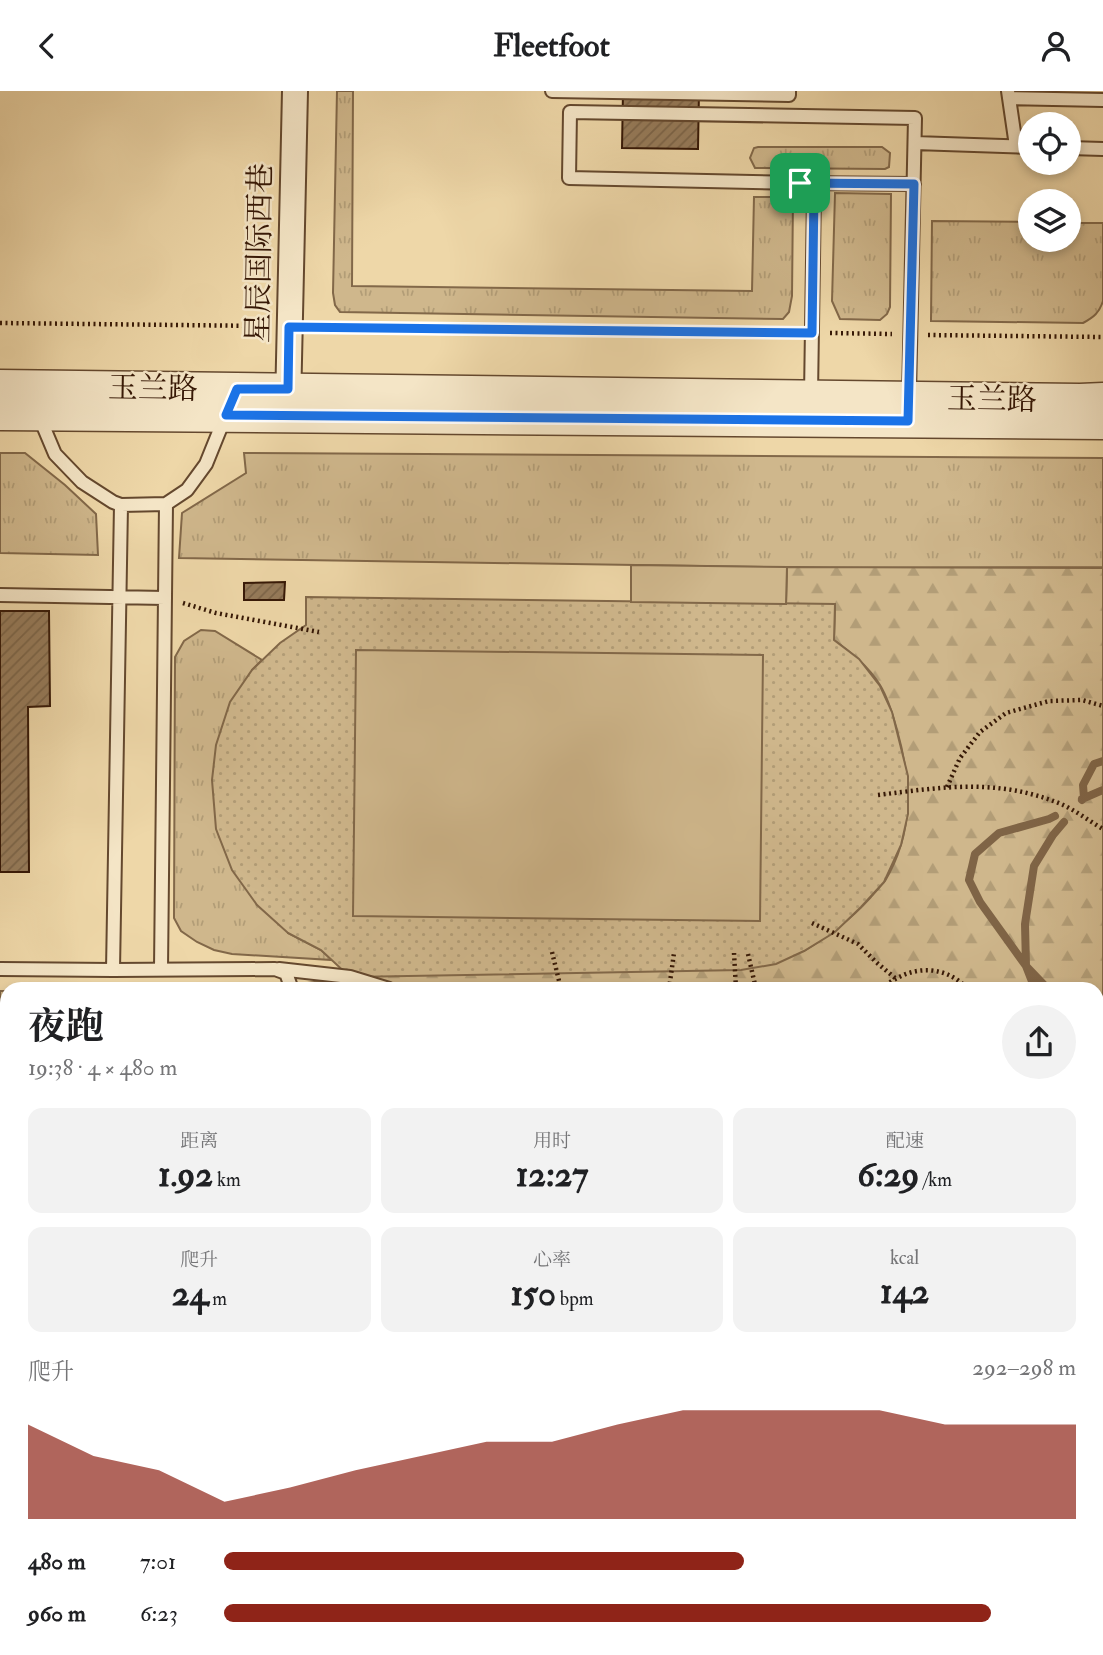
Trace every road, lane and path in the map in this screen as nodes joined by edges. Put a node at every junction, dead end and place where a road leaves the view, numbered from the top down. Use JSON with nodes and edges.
{"nodes":[{"id":1,"x":295,"y":91,"type":"edge"},
{"id":2,"x":552,"y":91,"type":"edge"},
{"id":3,"x":789,"y":91,"type":"edge"},
{"id":4,"x":1008,"y":94,"type":"edge"},
{"id":5,"x":1103,"y":100,"type":"edge"},
{"id":6,"x":915,"y":143,"type":"junction"},
{"id":7,"x":1016,"y":146,"type":"joint"},
{"id":8,"x":1081,"y":148,"type":"edge"},
{"id":9,"x":1103,"y":149,"type":"edge"},
{"id":10,"x":800,"y":183,"type":"junction"},
{"id":11,"x":914,"y":184,"type":"junction"},
{"id":12,"x":0,"y":323,"type":"edge"},
{"id":13,"x":289,"y":327,"type":"junction"},
{"id":14,"x":812,"y":333,"type":"junction"},
{"id":15,"x":910,"y":334,"type":"junction"},
{"id":16,"x":1103,"y":337,"type":"edge"},
{"id":17,"x":26,"y":397,"type":"edge"},
{"id":18,"x":1103,"y":399,"type":"edge"},
{"id":19,"x":232,"y":402,"type":"junction"},
{"id":20,"x":288,"y":403,"type":"junction"},
{"id":21,"x":811,"y":408,"type":"junction"},
{"id":22,"x":909,"y":409,"type":"junction"},
{"id":23,"x":0,"y":414,"type":"edge"},
{"id":24,"x":1103,"y":423,"type":"edge"},
{"id":25,"x":166,"y":504,"type":"junction"},
{"id":26,"x":121,"y":505,"type":"junction"},
{"id":27,"x":0,"y":595,"type":"edge"},
{"id":28,"x":119,"y":597,"type":"junction"},
{"id":29,"x":165,"y":598,"type":"junction"},
{"id":30,"x":319,"y":632,"type":"dead end"},
{"id":31,"x":1103,"y":706,"type":"edge"},
{"id":32,"x":947,"y":787,"type":"junction"},
{"id":33,"x":878,"y":795,"type":"dead end"},
{"id":34,"x":1103,"y":829,"type":"edge"},
{"id":35,"x":812,"y":923,"type":"dead end"},
{"id":36,"x":552,"y":953,"type":"dead end"},
{"id":37,"x":674,"y":953,"type":"dead end"},
{"id":38,"x":734,"y":953,"type":"dead end"},
{"id":39,"x":748,"y":954,"type":"dead end"},
{"id":40,"x":0,"y":969,"type":"edge"},
{"id":41,"x":161,"y":969,"type":"junction"},
{"id":42,"x":275,"y":969,"type":"junction"},
{"id":43,"x":113,"y":970,"type":"junction"},
{"id":44,"x":895,"y":978,"type":"junction"},
{"id":45,"x":289,"y":982,"type":"edge"},
{"id":46,"x":366,"y":982,"type":"edge"},
{"id":47,"x":559,"y":982,"type":"edge"},
{"id":48,"x":670,"y":982,"type":"edge"},
{"id":49,"x":736,"y":982,"type":"edge"},
{"id":50,"x":754,"y":982,"type":"edge"},
{"id":51,"x":890,"y":982,"type":"edge"},
{"id":52,"x":959,"y":982,"type":"edge"}],
"edges":[{"from":1,"to":13,"type":"street","name":"星辰国际西巷"},
{"from":2,"to":3,"type":"lane"},
{"from":4,"to":5,"type":"lane"},
{"from":4,"to":7,"type":"lane"},
{"from":6,"to":7,"type":"lane"},
{"from":6,"to":10,"type":"lane"},
{"from":6,"to":11,"type":"lane"},
{"from":8,"to":9,"type":"lane"},
{"from":10,"to":11,"type":"lane"},
{"from":10,"to":14,"type":"lane"},
{"from":11,"to":15,"type":"lane"},
{"from":12,"to":13,"type":"path"},
{"from":13,"to":14,"type":"path"},
{"from":13,"to":20,"type":"street","name":"星辰国际西巷"},
{"from":14,"to":15,"type":"path"},
{"from":14,"to":21,"type":"lane"},
{"from":15,"to":16,"type":"path"},
{"from":15,"to":22,"type":"lane"},
{"from":17,"to":19,"type":"street","name":"玉兰路"},
{"from":17,"to":23,"type":"street","name":"玉兰路"},
{"from":17,"to":26,"type":"lane"},
{"from":18,"to":22,"type":"street","name":"玉兰路"},
{"from":19,"to":20,"type":"street","name":"玉兰路"},
{"from":19,"to":25,"type":"lane"},
{"from":20,"to":21,"type":"street","name":"玉兰路"},
{"from":21,"to":22,"type":"street","name":"玉兰路"},
{"from":22,"to":24,"type":"street","name":"玉兰路"},
{"from":25,"to":26,"type":"lane"},
{"from":25,"to":29,"type":"lane"},
{"from":26,"to":28,"type":"lane"},
{"from":27,"to":28,"type":"lane"},
{"from":28,"to":29,"type":"lane"},
{"from":28,"to":43,"type":"lane"},
{"from":29,"to":30,"type":"path"},
{"from":29,"to":41,"type":"lane"},
{"from":31,"to":32,"type":"path"},
{"from":32,"to":33,"type":"path"},
{"from":32,"to":34,"type":"path"},
{"from":35,"to":44,"type":"path"},
{"from":36,"to":47,"type":"path"},
{"from":37,"to":48,"type":"path"},
{"from":38,"to":49,"type":"path"},
{"from":39,"to":50,"type":"path"},
{"from":40,"to":43,"type":"lane"},
{"from":41,"to":42,"type":"lane"},
{"from":41,"to":43,"type":"lane"},
{"from":42,"to":45,"type":"lane"},
{"from":42,"to":46,"type":"lane"},
{"from":44,"to":51,"type":"path"},
{"from":44,"to":52,"type":"path"}]}
